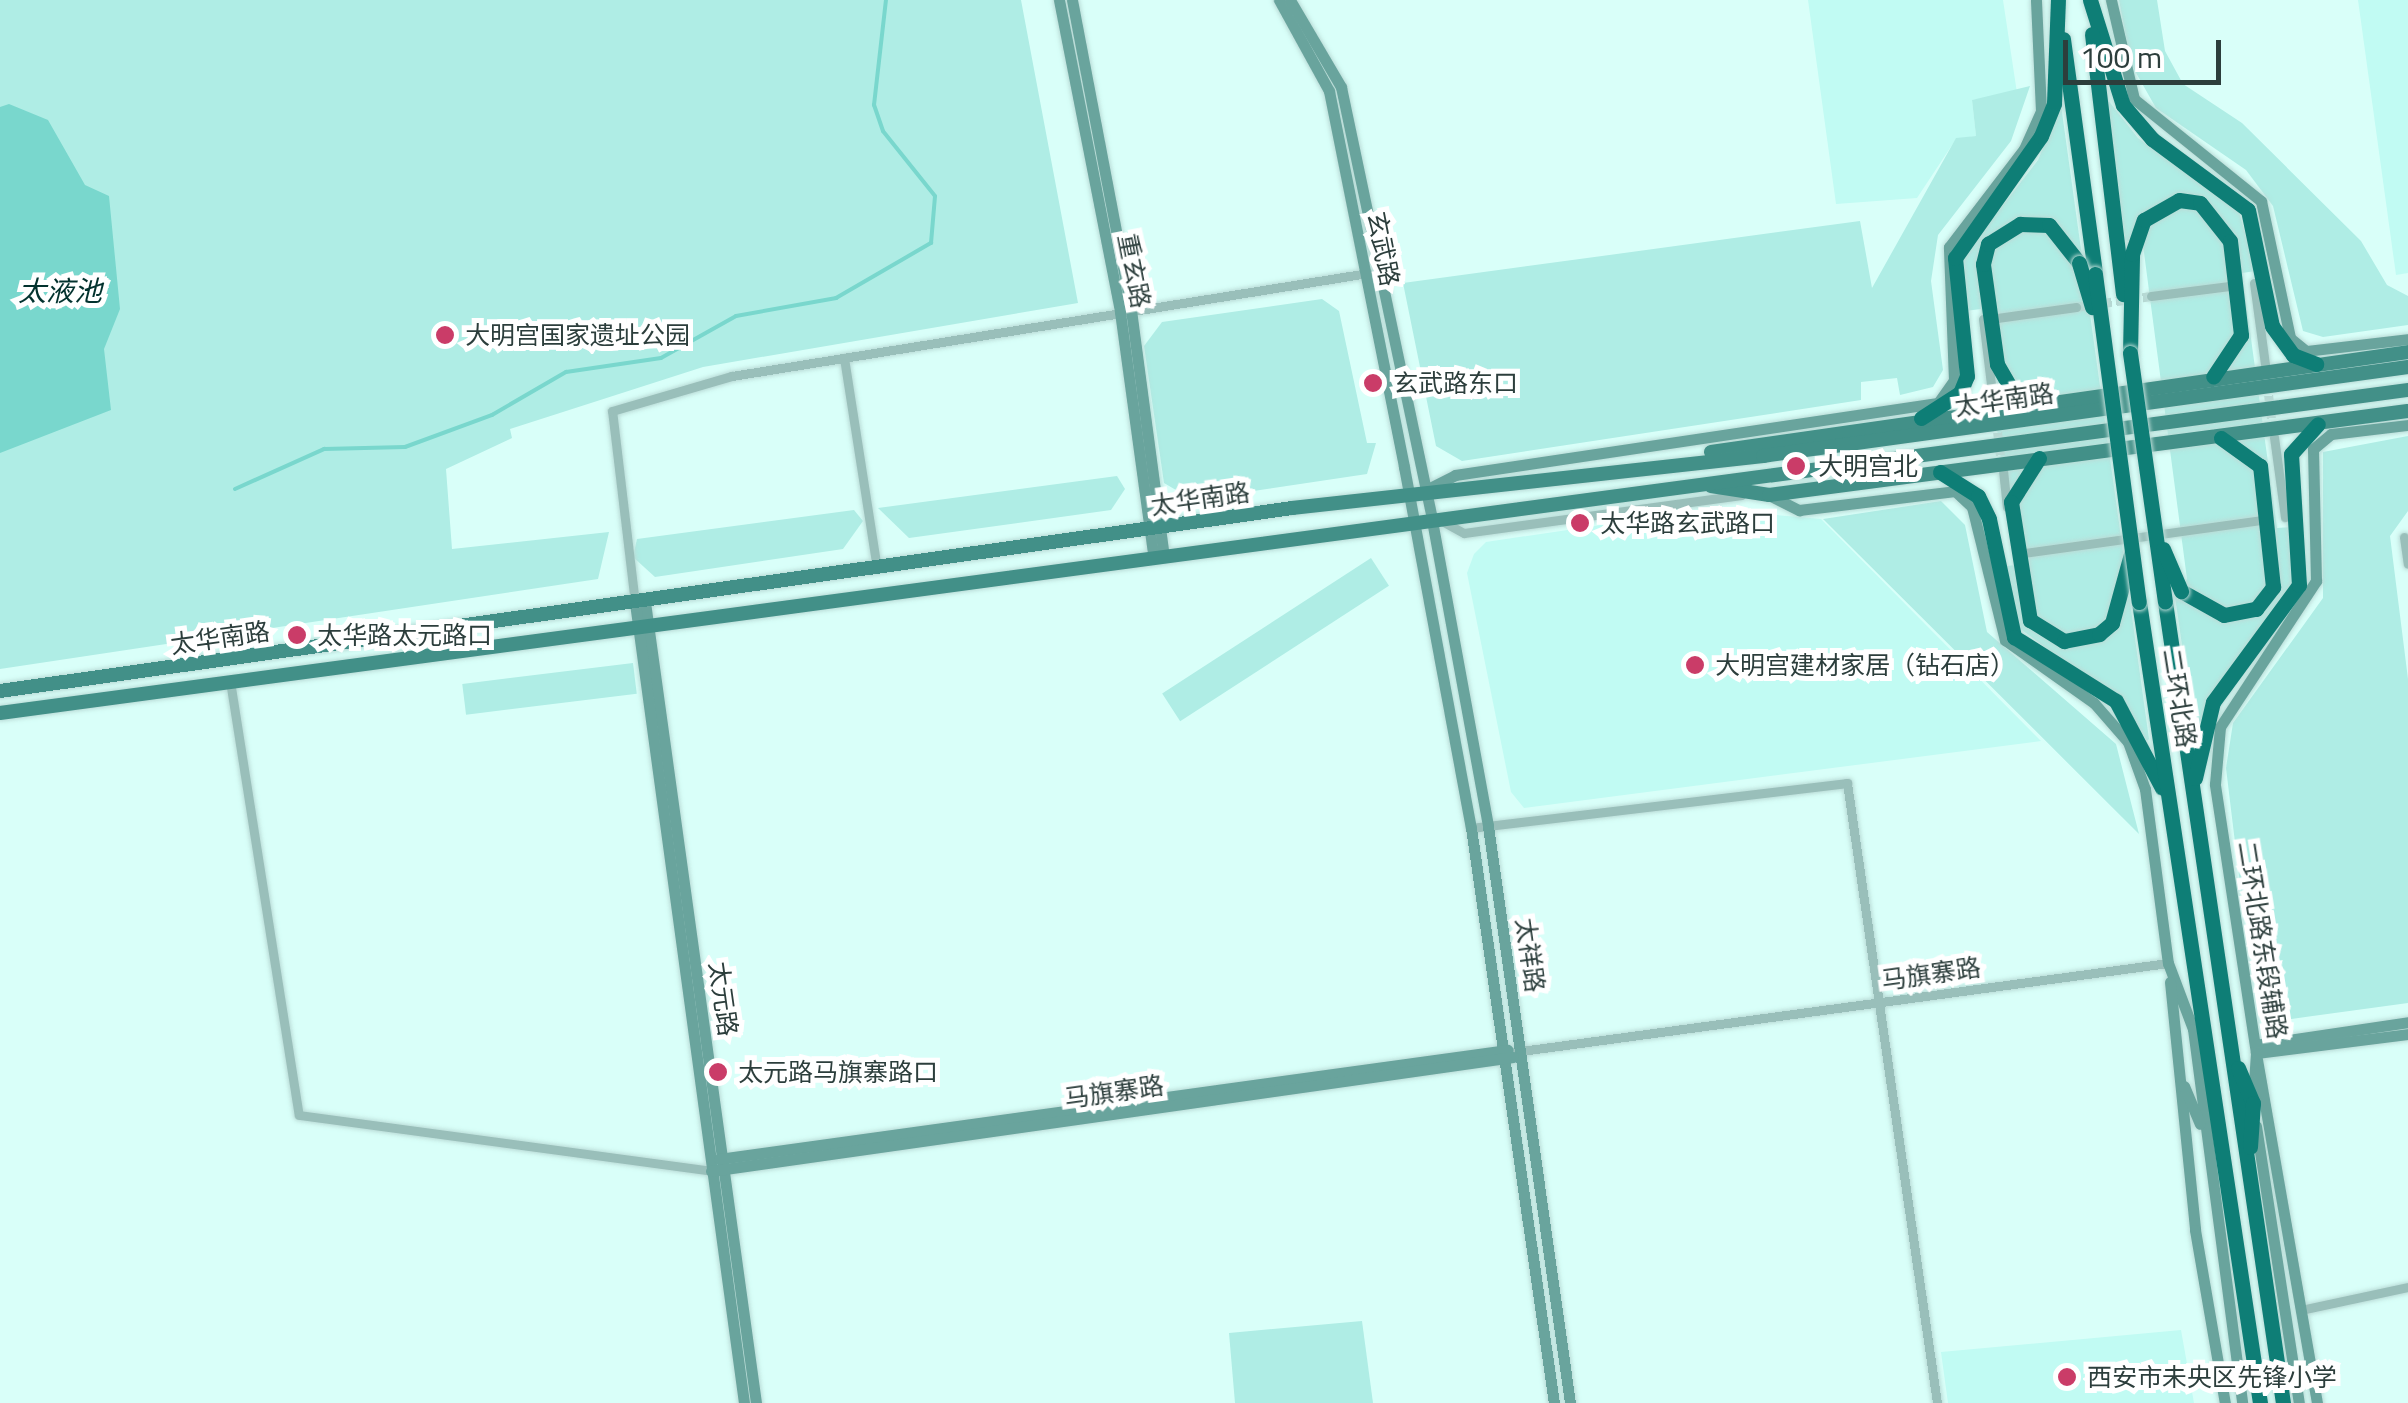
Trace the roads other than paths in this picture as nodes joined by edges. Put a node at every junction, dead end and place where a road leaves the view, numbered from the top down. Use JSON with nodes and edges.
{"nodes":[{"id":1,"x":1058,"y":0,"type":"edge"},
{"id":2,"x":1072,"y":0,"type":"edge"},
{"id":3,"x":1279,"y":0,"type":"edge"},
{"id":4,"x":1290,"y":0,"type":"edge"},
{"id":5,"x":2036,"y":0,"type":"edge"},
{"id":6,"x":2058,"y":0,"type":"edge"},
{"id":7,"x":2089,"y":0,"type":"edge"},
{"id":8,"x":2111,"y":0,"type":"edge"},
{"id":9,"x":1380,"y":271,"type":"junction"},
{"id":10,"x":1365,"y":274,"type":"junction"},
{"id":11,"x":2252,"y":283,"type":"dead end"},
{"id":12,"x":2229,"y":286,"type":"dead end"},
{"id":13,"x":2151,"y":296,"type":"tunnel mouth"},
{"id":14,"x":2076,"y":307,"type":"tunnel mouth"},
{"id":15,"x":1125,"y":311,"type":"junction"},
{"id":16,"x":1997,"y":318,"type":"dead end"},
{"id":17,"x":1967,"y":322,"type":"dead end"},
{"id":18,"x":2408,"y":340,"type":"edge"},
{"id":19,"x":2130,"y":352,"type":"junction"},
{"id":20,"x":2408,"y":352,"type":"edge"},
{"id":21,"x":844,"y":358,"type":"junction"},
{"id":22,"x":2107,"y":358,"type":"junction"},
{"id":23,"x":2265,"y":364,"type":"dead end"},
{"id":24,"x":2316,"y":364,"type":"junction"},
{"id":25,"x":2408,"y":367,"type":"edge"},
{"id":26,"x":2213,"y":377,"type":"junction"},
{"id":27,"x":2408,"y":390,"type":"edge"},
{"id":28,"x":1994,"y":401,"type":"dead end"},
{"id":29,"x":2034,"y":402,"type":"junction"},
{"id":30,"x":2408,"y":412,"type":"edge"},
{"id":31,"x":1922,"y":418,"type":"junction"},
{"id":32,"x":2318,"y":424,"type":"junction"},
{"id":33,"x":2408,"y":425,"type":"edge"},
{"id":34,"x":2274,"y":437,"type":"tunnel mouth"},
{"id":35,"x":2221,"y":438,"type":"junction"},
{"id":36,"x":1686,"y":458,"type":"junction"},
{"id":37,"x":2039,"y":458,"type":"junction"},
{"id":38,"x":2002,"y":470,"type":"tunnel mouth"},
{"id":39,"x":1940,"y":472,"type":"junction"},
{"id":40,"x":1690,"y":482,"type":"junction"},
{"id":41,"x":1416,"y":492,"type":"junction"},
{"id":42,"x":1762,"y":494,"type":"junction"},
{"id":43,"x":1431,"y":515,"type":"junction"},
{"id":44,"x":2283,"y":517,"type":"dead end"},
{"id":45,"x":1410,"y":518,"type":"junction"},
{"id":46,"x":2262,"y":520,"type":"dead end"},
{"id":47,"x":2154,"y":527,"type":"junction"},
{"id":48,"x":1154,"y":528,"type":"junction"},
{"id":49,"x":2404,"y":537,"type":"dead end"},
{"id":50,"x":2133,"y":545,"type":"junction"},
{"id":51,"x":1158,"y":552,"type":"junction"},
{"id":52,"x":2018,"y":554,"type":"junction"},
{"id":53,"x":2001,"y":556,"type":"dead end"},
{"id":54,"x":2408,"y":564,"type":"edge"},
{"id":55,"x":877,"y":569,"type":"junction"},
{"id":56,"x":640,"y":603,"type":"junction"},
{"id":57,"x":642,"y":628,"type":"junction"},
{"id":58,"x":230,"y":680,"type":"junction"},
{"id":59,"x":0,"y":691,"type":"edge"},
{"id":60,"x":0,"y":713,"type":"edge"},
{"id":61,"x":2193,"y":797,"type":"junction"},
{"id":62,"x":2172,"y":812,"type":"junction"},
{"id":63,"x":1488,"y":826,"type":"junction"},
{"id":64,"x":1472,"y":828,"type":"junction"},
{"id":65,"x":2168,"y":962,"type":"junction"},
{"id":66,"x":1878,"y":1004,"type":"junction"},
{"id":67,"x":2408,"y":1022,"type":"edge"},
{"id":68,"x":2193,"y":1029,"type":"junction"},
{"id":69,"x":2408,"y":1034,"type":"edge"},
{"id":70,"x":2229,"y":1048,"type":"junction"},
{"id":71,"x":2256,"y":1049,"type":"junction"},
{"id":72,"x":1522,"y":1053,"type":"junction"},
{"id":73,"x":2206,"y":1054,"type":"junction"},
{"id":74,"x":1506,"y":1055,"type":"junction"},
{"id":75,"x":2179,"y":1072,"type":"junction"},
{"id":76,"x":2201,"y":1083,"type":"junction"},
{"id":77,"x":2253,"y":1103,"type":"junction"},
{"id":78,"x":2194,"y":1110,"type":"junction"},
{"id":79,"x":2205,"y":1136,"type":"junction"},
{"id":80,"x":2184,"y":1143,"type":"junction"},
{"id":81,"x":717,"y":1164,"type":"junction"},
{"id":82,"x":2248,"y":1176,"type":"junction"},
{"id":83,"x":2408,"y":1287,"type":"edge"},
{"id":84,"x":2300,"y":1310,"type":"junction"},
{"id":85,"x":744,"y":1403,"type":"edge"},
{"id":86,"x":756,"y":1403,"type":"edge"},
{"id":87,"x":1554,"y":1403,"type":"edge"},
{"id":88,"x":1570,"y":1403,"type":"edge"},
{"id":89,"x":1937,"y":1403,"type":"edge"},
{"id":90,"x":2225,"y":1403,"type":"edge"},
{"id":91,"x":2242,"y":1403,"type":"edge"},
{"id":92,"x":2260,"y":1403,"type":"edge"},
{"id":93,"x":2283,"y":1403,"type":"edge"},
{"id":94,"x":2299,"y":1403,"type":"edge"},
{"id":95,"x":2317,"y":1403,"type":"edge"}],
"edges":[{"from":1,"to":15,"type":"street","name":"重玄路"},
{"from":2,"to":15,"type":"street","name":"重玄路"},
{"from":3,"to":10,"type":"street","name":"玄武路"},
{"from":4,"to":9,"type":"street","name":"玄武路"},
{"from":5,"to":41,"type":"street"},
{"from":6,"to":22,"type":"highway","name":"二环北路","bridge":true},
{"from":6,"to":31,"type":"highway"},
{"from":7,"to":19,"type":"highway","name":"二环北路"},
{"from":7,"to":24,"type":"highway"},
{"from":8,"to":18,"type":"street"},
{"from":9,"to":10,"type":"street"},
{"from":9,"to":41,"type":"street","name":"玄武路"},
{"from":10,"to":15,"type":"street"},
{"from":10,"to":41,"type":"street","name":"玄武路"},
{"from":11,"to":23,"type":"street"},
{"from":12,"to":13,"type":"street"},
{"from":14,"to":16,"type":"street"},
{"from":15,"to":21,"type":"street"},
{"from":15,"to":48,"type":"street","name":"重玄路"},
{"from":17,"to":28,"type":"street"},
{"from":19,"to":26,"type":"highway"},
{"from":19,"to":47,"type":"highway","name":"二环北路","bridge":true},
{"from":20,"to":24,"type":"main road"},
{"from":21,"to":55,"type":"street"},
{"from":21,"to":56,"type":"street"},
{"from":22,"to":29,"type":"highway","bridge":true},
{"from":22,"to":50,"type":"highway","name":"二环北路","bridge":true},
{"from":24,"to":26,"type":"main road"},
{"from":25,"to":36,"type":"main road","name":"太华南路"},
{"from":26,"to":29,"type":"main road"},
{"from":27,"to":40,"type":"main road","name":"太华南路"},
{"from":29,"to":31,"type":"main road"},
{"from":30,"to":32,"type":"main road"},
{"from":31,"to":36,"type":"main road"},
{"from":32,"to":35,"type":"main road"},
{"from":32,"to":61,"type":"highway"},
{"from":33,"to":71,"type":"street","name":"二环北路东段辅路"},
{"from":34,"to":44,"type":"street"},
{"from":35,"to":37,"type":"main road"},
{"from":35,"to":47,"type":"highway","bridge":true},
{"from":36,"to":41,"type":"main road","name":"太华南路"},
{"from":37,"to":39,"type":"main road"},
{"from":37,"to":50,"type":"highway","bridge":true},
{"from":38,"to":52,"type":"street"},
{"from":39,"to":42,"type":"main road"},
{"from":39,"to":62,"type":"highway"},
{"from":40,"to":42,"type":"main road"},
{"from":40,"to":43,"type":"main road","name":"太华南路"},
{"from":41,"to":43,"type":"street","name":"玄武路"},
{"from":41,"to":45,"type":"street","name":"玄武路"},
{"from":41,"to":48,"type":"main road","name":"太华南路"},
{"from":42,"to":43,"type":"street"},
{"from":42,"to":65,"type":"street"},
{"from":43,"to":45,"type":"main road","name":"太华南路"},
{"from":43,"to":63,"type":"street","name":"太祥路"},
{"from":45,"to":51,"type":"main road","name":"太华南路"},
{"from":45,"to":64,"type":"street","name":"太祥路"},
{"from":46,"to":52,"type":"street"},
{"from":47,"to":61,"type":"highway","name":"二环北路","bridge":true},
{"from":48,"to":51,"type":"street","name":"重玄路"},
{"from":48,"to":55,"type":"main road","name":"太华南路"},
{"from":49,"to":54,"type":"street"},
{"from":50,"to":62,"type":"highway","name":"二环北路","bridge":true},
{"from":51,"to":57,"type":"main road","name":"太华南路"},
{"from":52,"to":53,"type":"street"},
{"from":55,"to":56,"type":"main road","name":"太华南路"},
{"from":56,"to":57,"type":"street","name":"太元路"},
{"from":56,"to":59,"type":"main road","name":"太华南路"},
{"from":57,"to":58,"type":"main road","name":"太华南路"},
{"from":57,"to":81,"type":"street","name":"太元路"},
{"from":58,"to":60,"type":"main road","name":"太华南路"},
{"from":58,"to":81,"type":"street"},
{"from":61,"to":70,"type":"highway","name":"二环北路"},
{"from":62,"to":73,"type":"highway","name":"二环北路"},
{"from":63,"to":64,"type":"street"},
{"from":63,"to":66,"type":"street"},
{"from":63,"to":72,"type":"street","name":"太祥路"},
{"from":64,"to":74,"type":"street","name":"太祥路"},
{"from":65,"to":66,"type":"street","name":"马旗寨路"},
{"from":65,"to":68,"type":"street"},
{"from":65,"to":75,"type":"street"},
{"from":66,"to":72,"type":"street","name":"马旗寨路"},
{"from":66,"to":89,"type":"street"},
{"from":67,"to":71,"type":"street"},
{"from":68,"to":73,"type":"highway"},
{"from":68,"to":76,"type":"street"},
{"from":69,"to":71,"type":"street"},
{"from":70,"to":77,"type":"highway"},
{"from":70,"to":82,"type":"highway","name":"二环北路"},
{"from":71,"to":77,"type":"street","name":"二环北路东段辅路"},
{"from":71,"to":84,"type":"street"},
{"from":72,"to":74,"type":"street","name":"马旗寨路"},
{"from":72,"to":88,"type":"street","name":"太祥路"},
{"from":73,"to":76,"type":"highway"},
{"from":73,"to":92,"type":"highway","name":"二环北路"},
{"from":74,"to":81,"type":"street","name":"马旗寨路"},
{"from":74,"to":87,"type":"street","name":"太祥路"},
{"from":75,"to":78,"type":"street"},
{"from":75,"to":80,"type":"street"},
{"from":76,"to":78,"type":"street"},
{"from":76,"to":79,"type":"street"},
{"from":77,"to":82,"type":"highway"},
{"from":77,"to":94,"type":"street","name":"二环北路东段辅路"},
{"from":78,"to":79,"type":"street"},
{"from":78,"to":80,"type":"street"},
{"from":79,"to":91,"type":"street"},
{"from":80,"to":90,"type":"street"},
{"from":81,"to":85,"type":"street","name":"太元路"},
{"from":81,"to":86,"type":"street","name":"太元路"},
{"from":82,"to":93,"type":"highway","name":"二环北路"},
{"from":83,"to":84,"type":"street"},
{"from":84,"to":95,"type":"street"}]}
